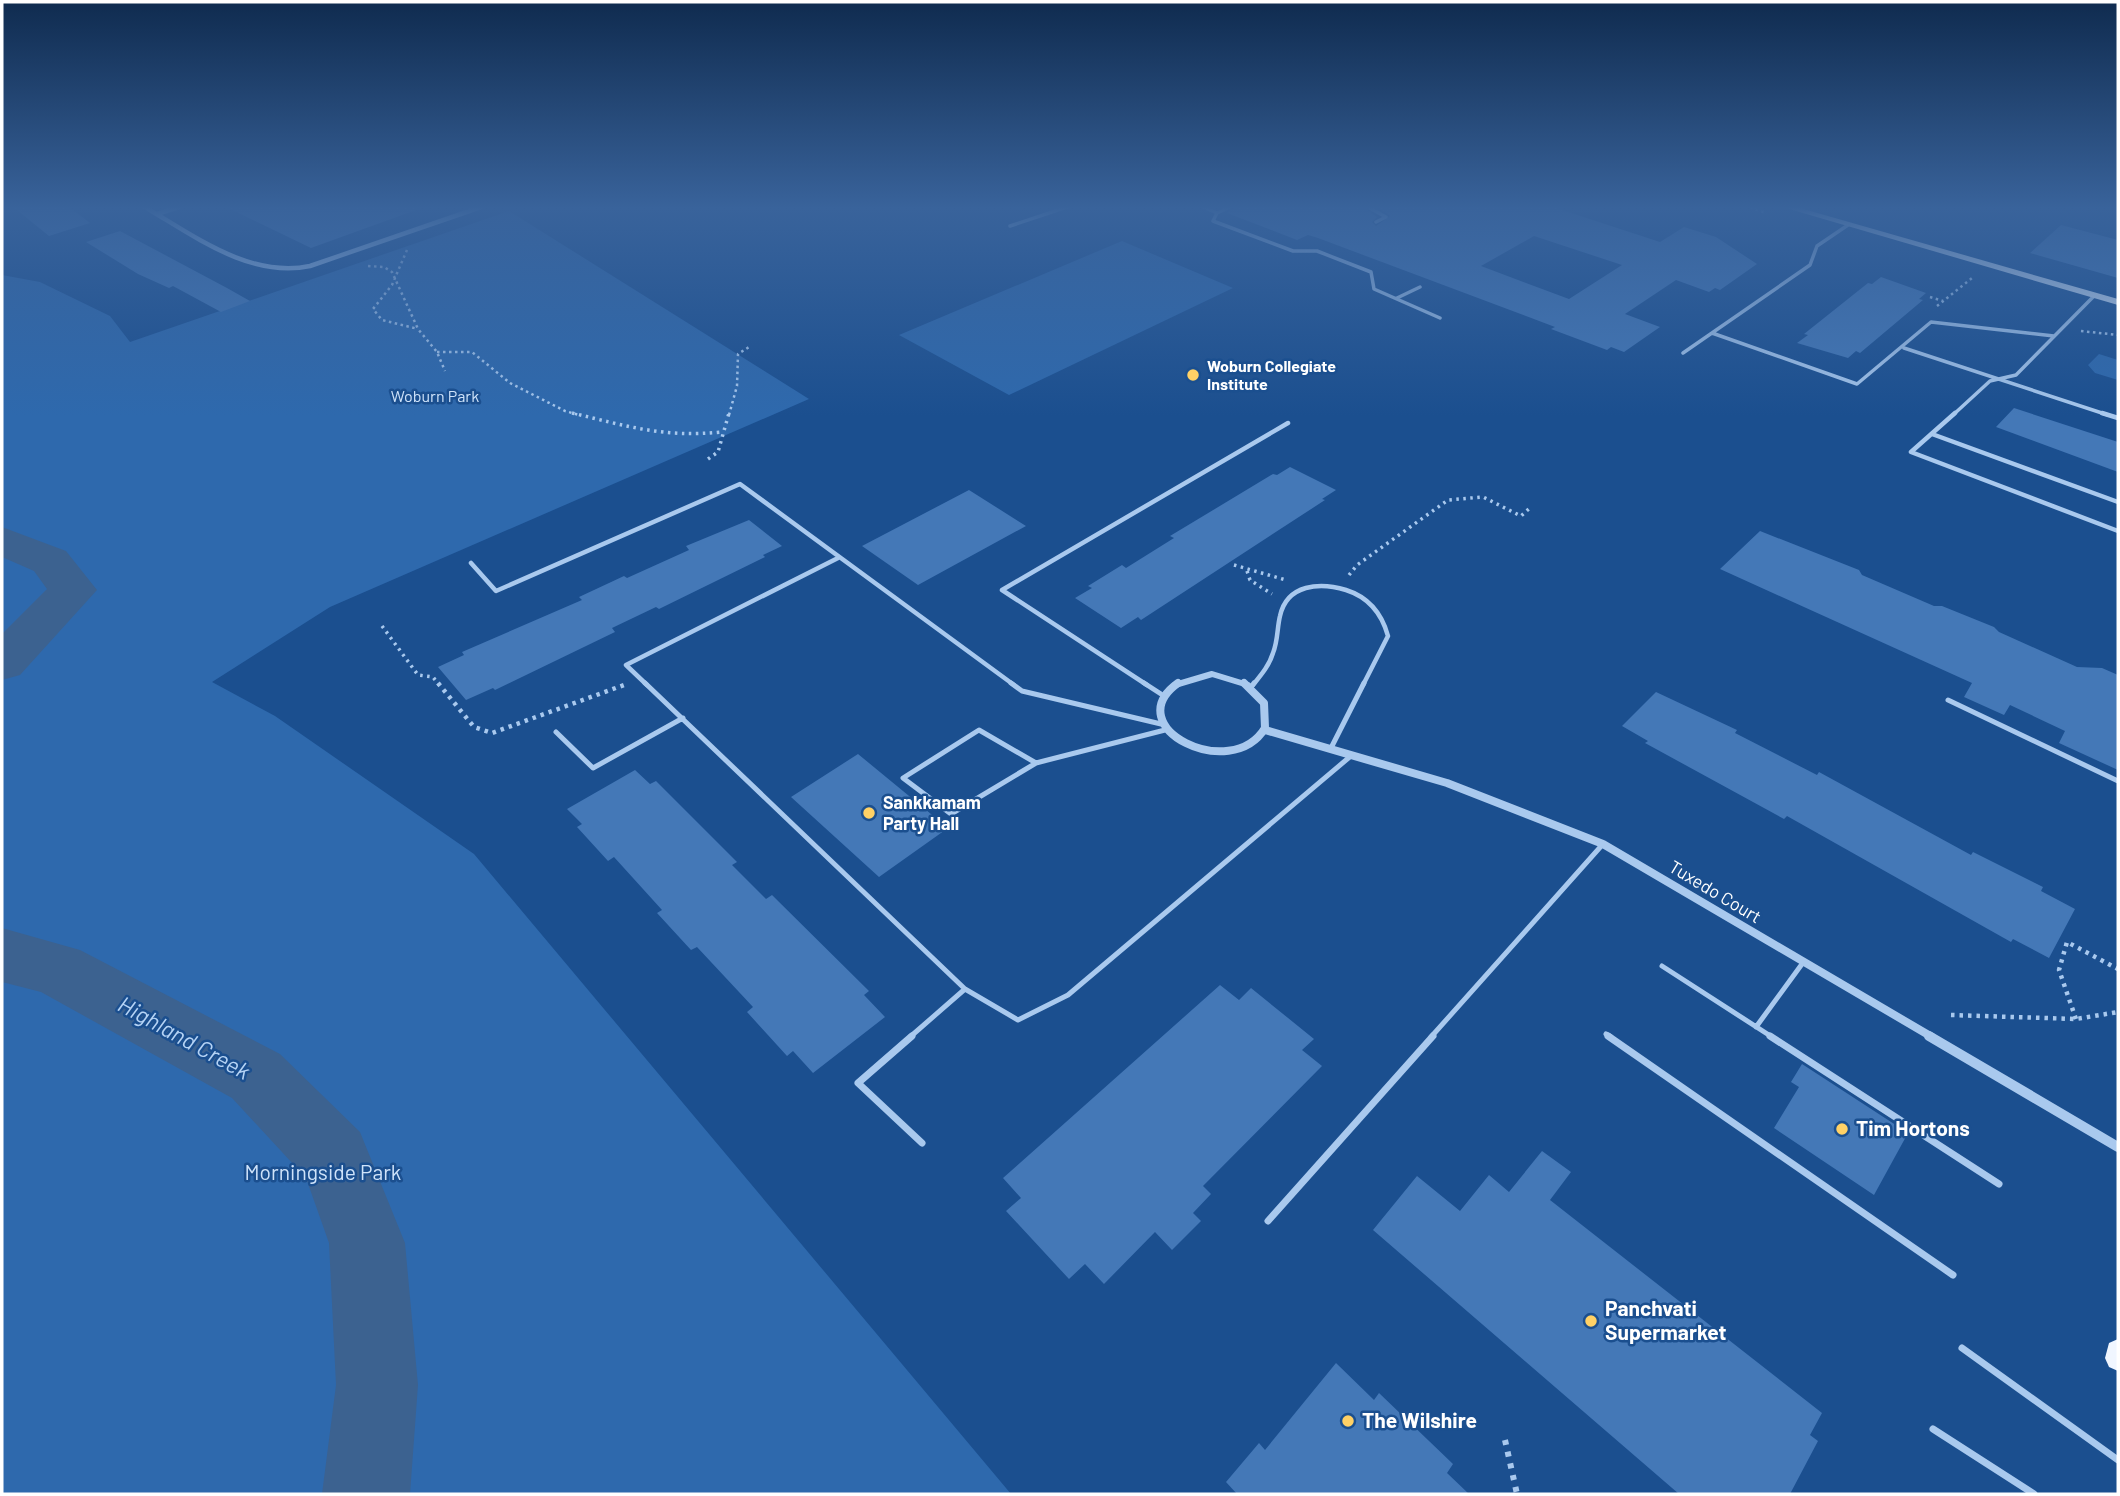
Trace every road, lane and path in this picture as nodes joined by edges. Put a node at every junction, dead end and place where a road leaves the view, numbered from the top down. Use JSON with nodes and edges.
{"nodes":[{"id":1,"x":1372,"y":276,"type":"edge"},
{"id":2,"x":1794,"y":276,"type":"edge"},
{"id":3,"x":2027,"y":276,"type":"edge"},
{"id":4,"x":395,"y":277,"type":"joint"},
{"id":5,"x":1972,"y":278,"type":"dead end"},
{"id":6,"x":1420,"y":286,"type":"dead end"},
{"id":7,"x":2095,"y":295,"type":"junction"},
{"id":8,"x":1930,"y":297,"type":"dead end"},
{"id":9,"x":1396,"y":299,"type":"junction"},
{"id":10,"x":1943,"y":301,"type":"junction"},
{"id":11,"x":2118,"y":302,"type":"edge"},
{"id":12,"x":1440,"y":318,"type":"dead end"},
{"id":13,"x":1931,"y":322,"type":"junction"},
{"id":14,"x":2062,"y":328,"type":"junction"},
{"id":15,"x":418,"y":329,"type":"junction"},
{"id":16,"x":1712,"y":332,"type":"junction"},
{"id":17,"x":2118,"y":335,"type":"edge"},
{"id":18,"x":2054,"y":336,"type":"junction"},
{"id":19,"x":749,"y":347,"type":"dead end"},
{"id":20,"x":1904,"y":348,"type":"junction"},
{"id":21,"x":437,"y":352,"type":"junction"},
{"id":22,"x":1683,"y":353,"type":"dead end"},
{"id":23,"x":444,"y":372,"type":"dead end"},
{"id":24,"x":2002,"y":378,"type":"junction"},
{"id":25,"x":2118,"y":418,"type":"edge"},
{"id":26,"x":1288,"y":424,"type":"dead end"},
{"id":27,"x":721,"y":432,"type":"junction"},
{"id":28,"x":1932,"y":434,"type":"junction"},
{"id":29,"x":708,"y":459,"type":"dead end"},
{"id":30,"x":2118,"y":502,"type":"edge"},
{"id":31,"x":1531,"y":507,"type":"dead end"},
{"id":32,"x":2118,"y":531,"type":"edge"},
{"id":33,"x":838,"y":558,"type":"junction"},
{"id":34,"x":471,"y":563,"type":"dead end"},
{"id":35,"x":1234,"y":565,"type":"dead end"},
{"id":36,"x":1247,"y":571,"type":"junction"},
{"id":37,"x":1346,"y":578,"type":"dead end"},
{"id":38,"x":1287,"y":580,"type":"dead end"},
{"id":39,"x":1272,"y":594,"type":"dead end"},
{"id":40,"x":382,"y":626,"type":"dead end"},
{"id":41,"x":641,"y":679,"type":"junction"},
{"id":42,"x":1251,"y":687,"type":"junction"},
{"id":43,"x":1161,"y":694,"type":"junction"},
{"id":44,"x":1948,"y":700,"type":"dead end"},
{"id":45,"x":683,"y":718,"type":"junction"},
{"id":46,"x":1163,"y":727,"type":"junction"},
{"id":47,"x":1265,"y":730,"type":"junction"},
{"id":48,"x":556,"y":732,"type":"dead end"},
{"id":49,"x":1331,"y":748,"type":"junction"},
{"id":50,"x":1352,"y":755,"type":"junction"},
{"id":51,"x":1036,"y":763,"type":"junction"},
{"id":52,"x":2118,"y":781,"type":"edge"},
{"id":53,"x":1603,"y":844,"type":"junction"},
{"id":54,"x":1802,"y":964,"type":"junction"},
{"id":55,"x":1662,"y":965,"type":"dead end"},
{"id":56,"x":2118,"y":969,"type":"edge"},
{"id":57,"x":965,"y":989,"type":"junction"},
{"id":58,"x":2118,"y":1012,"type":"edge"},
{"id":59,"x":1951,"y":1015,"type":"dead end"},
{"id":60,"x":2076,"y":1019,"type":"junction"},
{"id":61,"x":1756,"y":1027,"type":"junction"},
{"id":62,"x":1606,"y":1034,"type":"dead end"},
{"id":63,"x":922,"y":1143,"type":"dead end"},
{"id":64,"x":2118,"y":1147,"type":"edge"},
{"id":65,"x":1999,"y":1184,"type":"dead end"},
{"id":66,"x":1268,"y":1221,"type":"dead end"},
{"id":67,"x":1953,"y":1275,"type":"dead end"},
{"id":68,"x":1962,"y":1348,"type":"dead end"},
{"id":69,"x":2118,"y":1352,"type":"edge"},
{"id":70,"x":2118,"y":1358,"type":"edge"},
{"id":71,"x":1933,"y":1429,"type":"dead end"},
{"id":72,"x":1506,"y":1440,"type":"dead end"},
{"id":73,"x":2118,"y":1460,"type":"edge"},
{"id":74,"x":1517,"y":1494,"type":"edge"},
{"id":75,"x":2035,"y":1494,"type":"edge"}],
"edges":[{"from":1,"to":9,"type":"lane"},
{"from":2,"to":16,"type":"lane"},
{"from":3,"to":7,"type":"main road"},
{"from":4,"to":15,"type":"path"},
{"from":4,"to":15,"type":"path"},
{"from":5,"to":10,"type":"path"},
{"from":6,"to":9,"type":"lane"},
{"from":7,"to":11,"type":"main road"},
{"from":7,"to":14,"type":"lane"},
{"from":8,"to":10,"type":"path"},
{"from":9,"to":12,"type":"lane"},
{"from":10,"to":13,"type":"path"},
{"from":13,"to":18,"type":"lane"},
{"from":13,"to":20,"type":"lane"},
{"from":14,"to":17,"type":"path"},
{"from":14,"to":18,"type":"lane"},
{"from":15,"to":21,"type":"path"},
{"from":16,"to":20,"type":"lane"},
{"from":16,"to":22,"type":"lane"},
{"from":18,"to":24,"type":"lane"},
{"from":19,"to":27,"type":"path"},
{"from":20,"to":24,"type":"lane"},
{"from":21,"to":23,"type":"path"},
{"from":21,"to":27,"type":"path"},
{"from":24,"to":25,"type":"lane"},
{"from":24,"to":28,"type":"lane"},
{"from":26,"to":43,"type":"lane"},
{"from":27,"to":29,"type":"path"},
{"from":28,"to":30,"type":"lane"},
{"from":28,"to":32,"type":"lane"},
{"from":31,"to":37,"type":"path"},
{"from":33,"to":34,"type":"lane"},
{"from":33,"to":41,"type":"lane"},
{"from":33,"to":46,"type":"lane"},
{"from":35,"to":36,"type":"path"},
{"from":36,"to":38,"type":"path"},
{"from":36,"to":39,"type":"path"},
{"from":40,"to":41,"type":"path"},
{"from":41,"to":45,"type":"lane"},
{"from":42,"to":43,"type":"street"},
{"from":42,"to":47,"type":"street"},
{"from":42,"to":49,"type":"lane"},
{"from":43,"to":46,"type":"street"},
{"from":44,"to":52,"type":"lane"},
{"from":45,"to":48,"type":"lane"},
{"from":45,"to":57,"type":"lane"},
{"from":46,"to":47,"type":"street"},
{"from":46,"to":51,"type":"lane"},
{"from":47,"to":49,"type":"street","name":"Tuxedo Court"},
{"from":49,"to":50,"type":"street","name":"Tuxedo Court"},
{"from":50,"to":53,"type":"street","name":"Tuxedo Court"},
{"from":50,"to":57,"type":"lane"},
{"from":51,"to":51,"type":"lane"},
{"from":53,"to":54,"type":"street","name":"Tuxedo Court"},
{"from":53,"to":66,"type":"lane"},
{"from":54,"to":61,"type":"lane"},
{"from":54,"to":64,"type":"street","name":"Tuxedo Court"},
{"from":55,"to":61,"type":"lane"},
{"from":56,"to":60,"type":"path"},
{"from":57,"to":63,"type":"lane"},
{"from":58,"to":60,"type":"path"},
{"from":59,"to":60,"type":"path"},
{"from":61,"to":65,"type":"lane"},
{"from":62,"to":67,"type":"lane"},
{"from":68,"to":73,"type":"lane"},
{"from":69,"to":70,"type":"main road"},
{"from":71,"to":75,"type":"lane"},
{"from":72,"to":74,"type":"path"}]}
